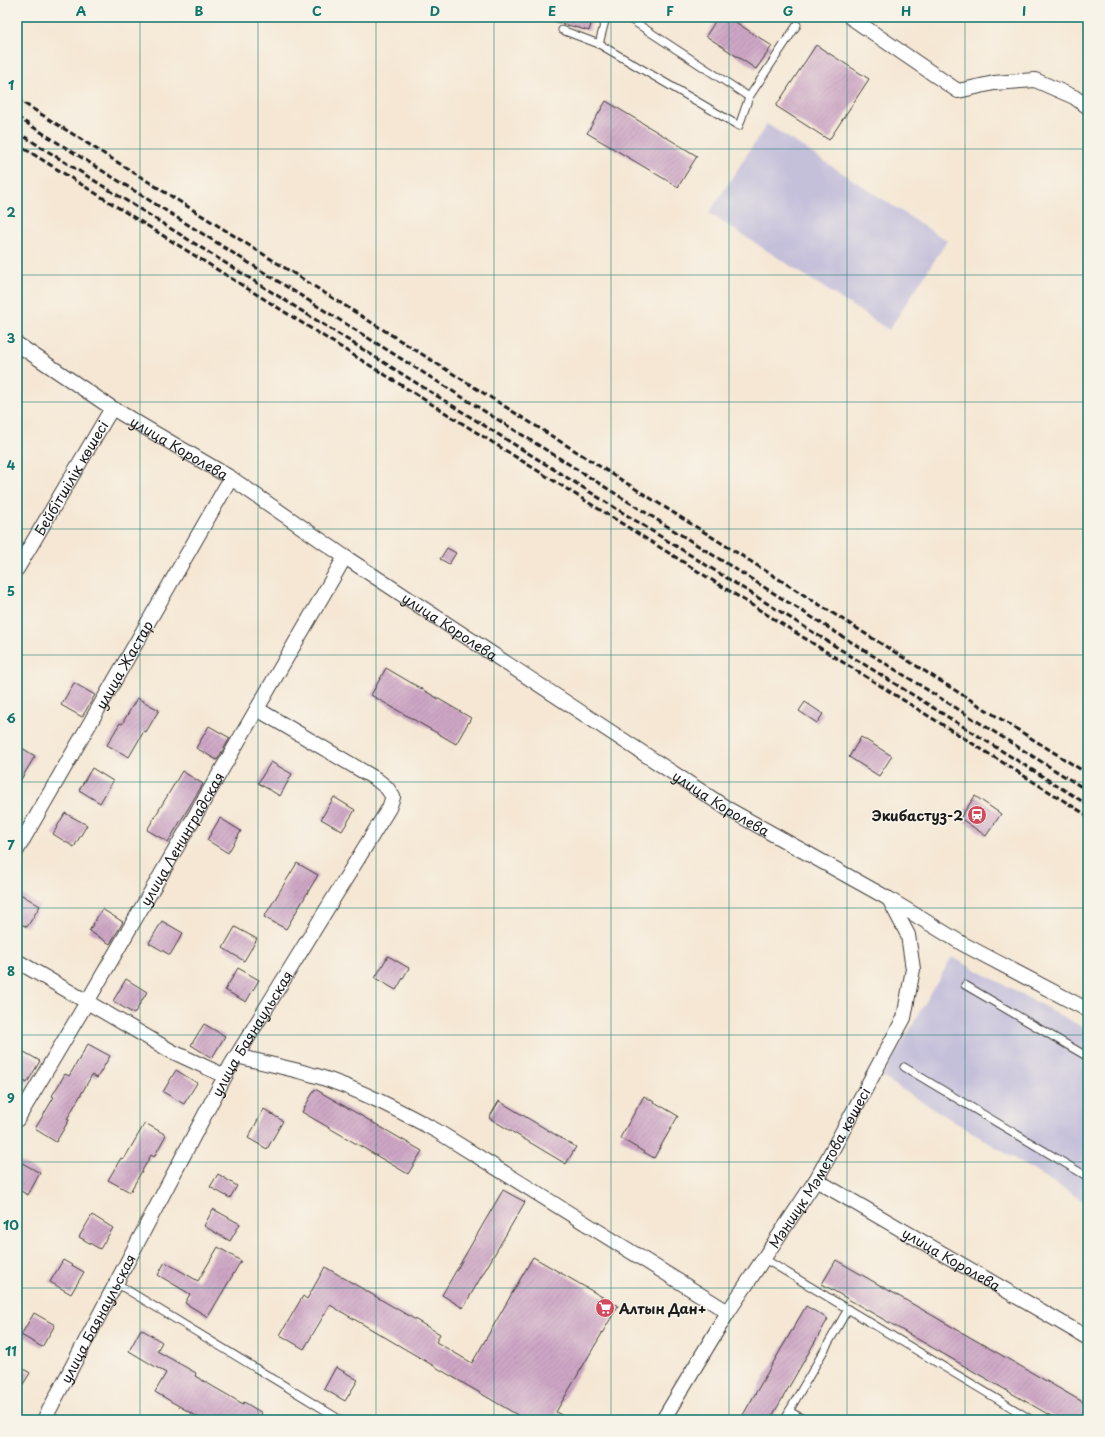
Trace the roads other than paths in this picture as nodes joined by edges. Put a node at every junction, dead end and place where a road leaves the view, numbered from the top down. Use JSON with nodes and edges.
{"nodes":[{"id":1,"x":606,"y":17,"type":"edge"},
{"id":2,"x":627,"y":17,"type":"edge"},
{"id":3,"x":850,"y":17,"type":"edge"},
{"id":4,"x":797,"y":25,"type":"dead end"},
{"id":5,"x":562,"y":30,"type":"dead end"},
{"id":6,"x":599,"y":44,"type":"junction"},
{"id":7,"x":749,"y":97,"type":"junction"},
{"id":8,"x":1088,"y":107,"type":"edge"},
{"id":9,"x":17,"y":344,"type":"edge"},
{"id":10,"x":112,"y":408,"type":"junction"},
{"id":11,"x":231,"y":478,"type":"junction"},
{"id":12,"x":345,"y":557,"type":"junction"},
{"id":13,"x":17,"y":569,"type":"edge"},
{"id":14,"x":257,"y":709,"type":"junction"},
{"id":15,"x":17,"y":850,"type":"edge"},
{"id":16,"x":889,"y":899,"type":"junction"},
{"id":17,"x":17,"y":961,"type":"edge"},
{"id":18,"x":964,"y":984,"type":"dead end"},
{"id":19,"x":87,"y":1002,"type":"junction"},
{"id":20,"x":1088,"y":1010,"type":"edge"},
{"id":21,"x":236,"y":1056,"type":"junction"},
{"id":22,"x":1088,"y":1057,"type":"edge"},
{"id":23,"x":904,"y":1067,"type":"dead end"},
{"id":24,"x":225,"y":1076,"type":"junction"},
{"id":25,"x":17,"y":1120,"type":"edge"},
{"id":26,"x":1088,"y":1177,"type":"edge"},
{"id":27,"x":816,"y":1180,"type":"junction"},
{"id":28,"x":763,"y":1258,"type":"junction"},
{"id":29,"x":116,"y":1283,"type":"junction"},
{"id":30,"x":848,"y":1309,"type":"junction"},
{"id":31,"x":728,"y":1312,"type":"junction"},
{"id":32,"x":1088,"y":1338,"type":"edge"},
{"id":33,"x":789,"y":1411,"type":"junction"},
{"id":34,"x":44,"y":1420,"type":"edge"},
{"id":35,"x":341,"y":1420,"type":"edge"},
{"id":36,"x":663,"y":1420,"type":"edge"},
{"id":37,"x":784,"y":1420,"type":"edge"},
{"id":38,"x":805,"y":1420,"type":"edge"},
{"id":39,"x":1032,"y":1420,"type":"edge"}],
"edges":[{"from":1,"to":6,"type":"lane"},
{"from":2,"to":7,"type":"lane"},
{"from":3,"to":8,"type":"street"},
{"from":4,"to":7,"type":"lane"},
{"from":5,"to":6,"type":"lane"},
{"from":6,"to":7,"type":"lane"},
{"from":9,"to":10,"type":"street","name":"улица Королева"},
{"from":10,"to":11,"type":"street","name":"улица Королева"},
{"from":10,"to":13,"type":"street","name":"Бейбітшілік көшесі"},
{"from":11,"to":12,"type":"street","name":"улица Королева"},
{"from":11,"to":15,"type":"street","name":"улица Жастар"},
{"from":12,"to":14,"type":"street","name":"улица Ленинградская"},
{"from":12,"to":16,"type":"street","name":"улица Королева"},
{"from":14,"to":19,"type":"street","name":"улица Ленинградская"},
{"from":14,"to":21,"type":"street","name":"улица Баянаульская"},
{"from":16,"to":20,"type":"street","name":"улица Королева"},
{"from":16,"to":27,"type":"street","name":"Мәншүк Мәметова көшесі"},
{"from":17,"to":19,"type":"street"},
{"from":18,"to":22,"type":"lane"},
{"from":19,"to":24,"type":"street"},
{"from":19,"to":25,"type":"street","name":"улица Ленинградская"},
{"from":21,"to":24,"type":"street","name":"улица Баянаульская"},
{"from":21,"to":31,"type":"street"},
{"from":23,"to":26,"type":"lane"},
{"from":24,"to":29,"type":"street","name":"улица Баянаульская"},
{"from":27,"to":28,"type":"street","name":"Мәншүк Мәметова көшесі"},
{"from":27,"to":32,"type":"street","name":"улица Королева"},
{"from":28,"to":30,"type":"lane"},
{"from":28,"to":31,"type":"street","name":"Мәншүк Мәметова көшесі"},
{"from":29,"to":34,"type":"street","name":"улица Баянаульская"},
{"from":29,"to":35,"type":"lane"},
{"from":30,"to":33,"type":"lane"},
{"from":30,"to":39,"type":"lane"},
{"from":31,"to":36,"type":"street","name":"Мәншүк Мәметова көшесі"},
{"from":33,"to":37,"type":"lane"},
{"from":33,"to":38,"type":"lane"}]}
